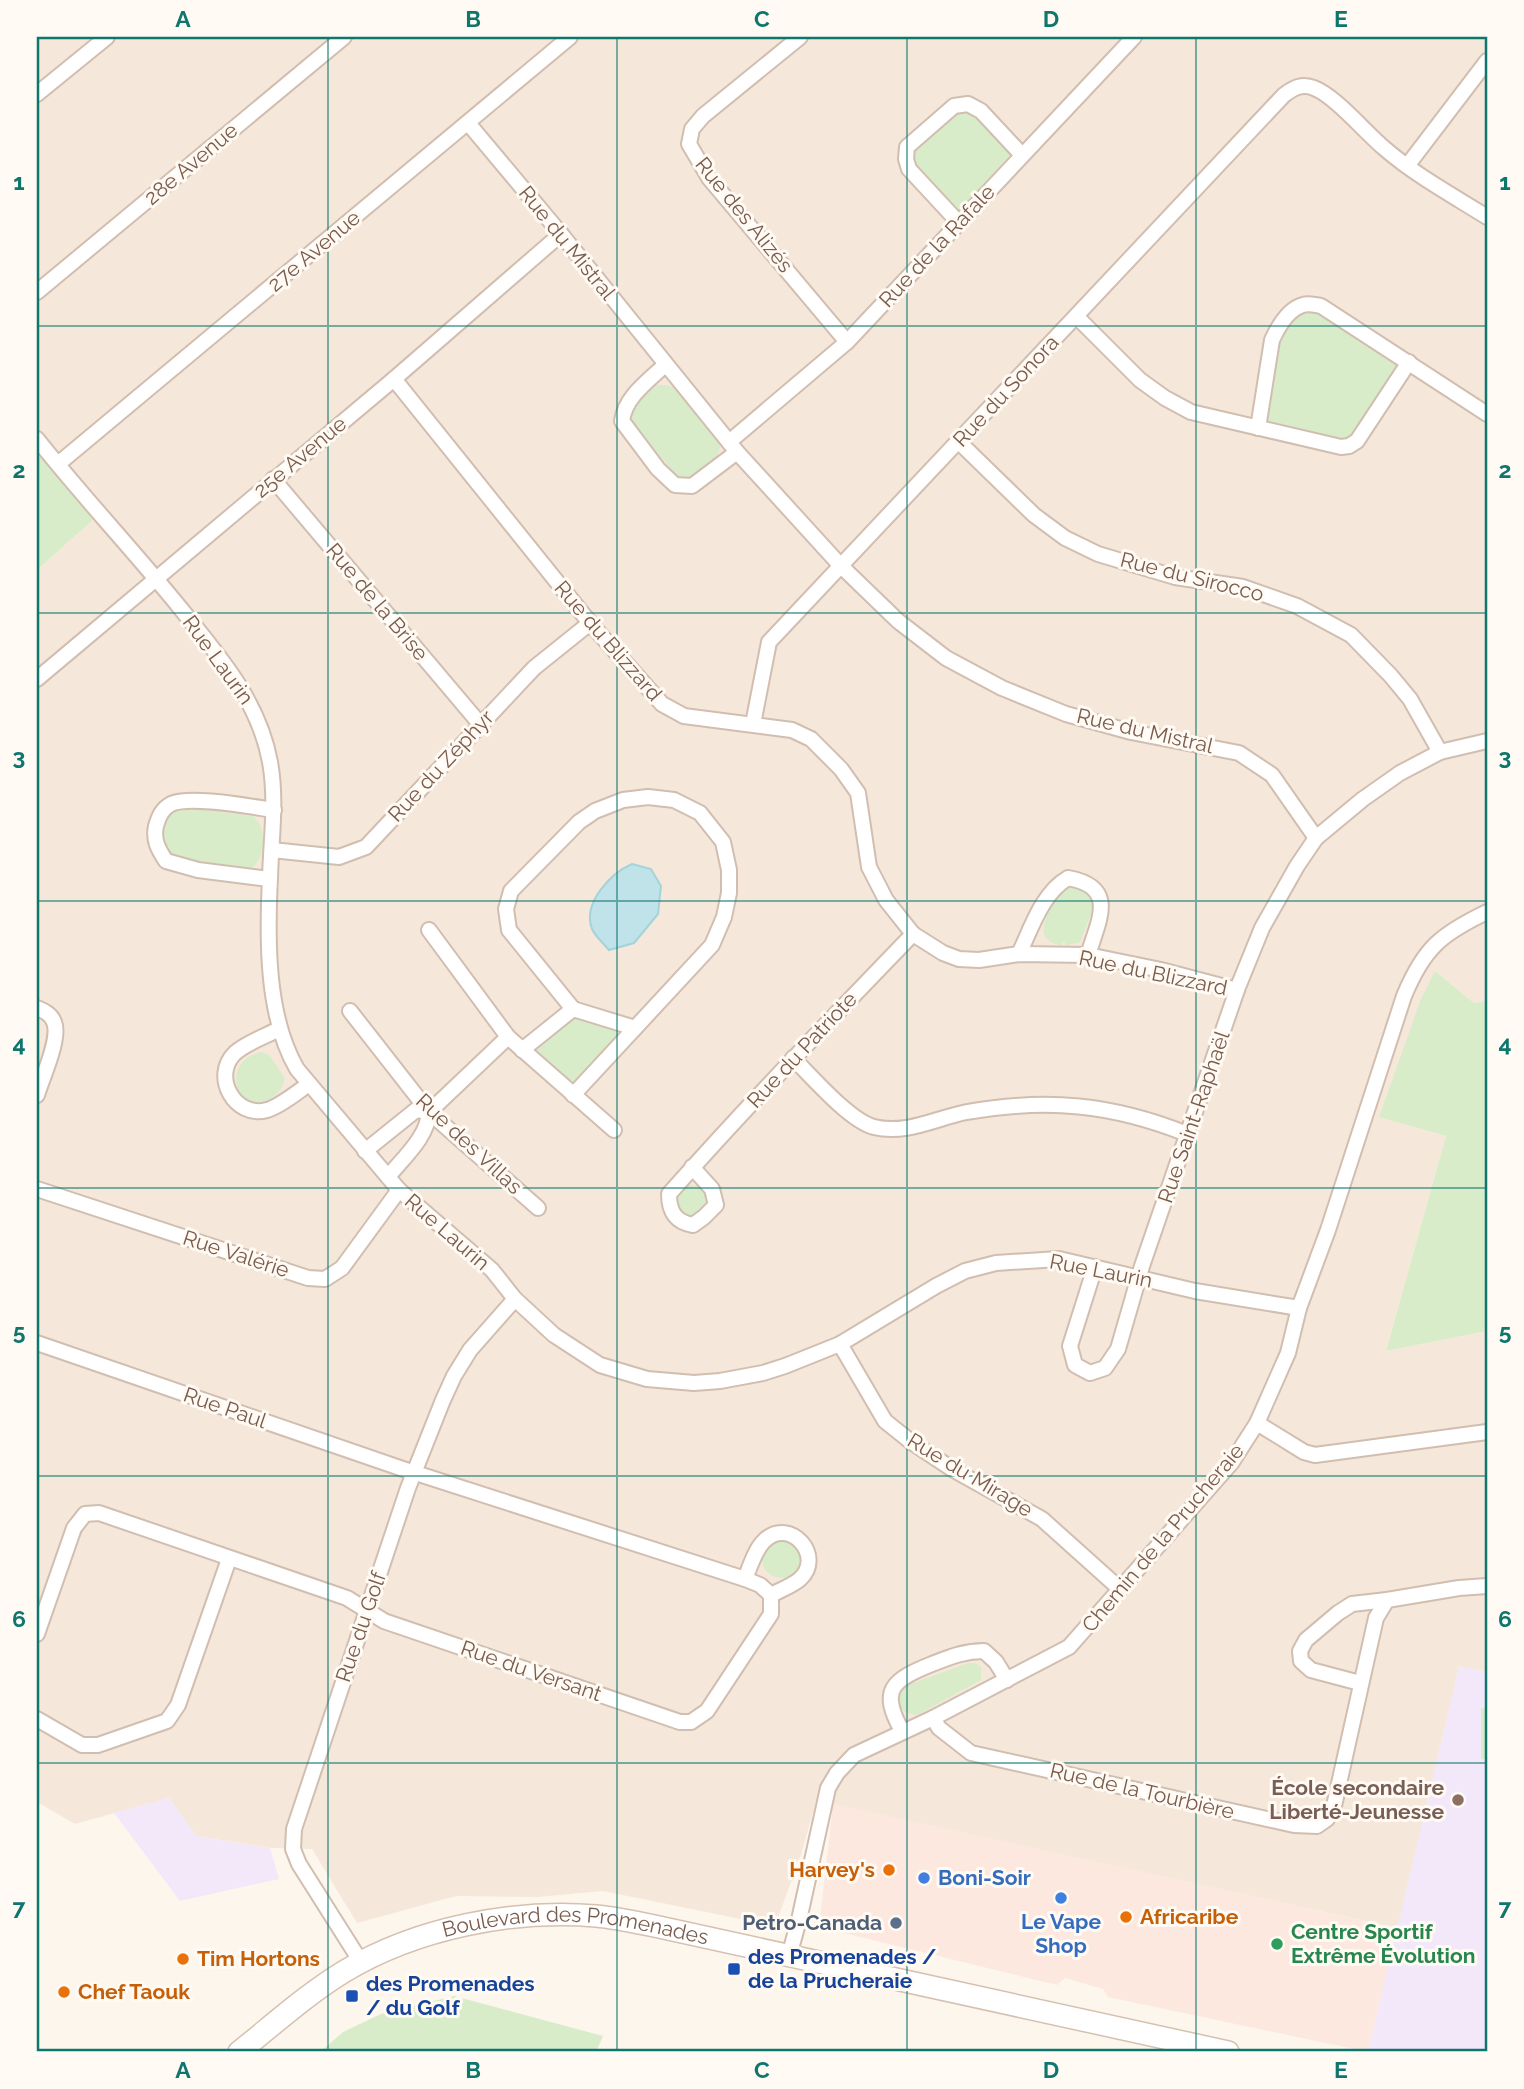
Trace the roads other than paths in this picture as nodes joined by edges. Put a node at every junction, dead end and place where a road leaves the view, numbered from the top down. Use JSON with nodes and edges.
{"nodes":[{"id":1,"x":107,"y":37,"type":"edge"},
{"id":2,"x":344,"y":37,"type":"edge"},
{"id":3,"x":570,"y":37,"type":"edge"},
{"id":4,"x":800,"y":37,"type":"edge"},
{"id":5,"x":1127,"y":39,"type":"edge"},
{"id":6,"x":1487,"y":61,"type":"edge"},
{"id":7,"x":37,"y":94,"type":"edge"},
{"id":8,"x":468,"y":123,"type":"junction"},
{"id":9,"x":1022,"y":155,"type":"junction"},
{"id":10,"x":1407,"y":166,"type":"junction"},
{"id":11,"x":1487,"y":217,"type":"edge"},
{"id":12,"x":959,"y":223,"type":"junction"},
{"id":13,"x":561,"y":234,"type":"junction"},
{"id":14,"x":37,"y":292,"type":"edge"},
{"id":15,"x":1077,"y":317,"type":"junction"},
{"id":16,"x":847,"y":342,"type":"junction"},
{"id":17,"x":1409,"y":362,"type":"junction"},
{"id":18,"x":665,"y":365,"type":"junction"},
{"id":19,"x":394,"y":379,"type":"junction"},
{"id":20,"x":1487,"y":414,"type":"edge"},
{"id":21,"x":1258,"y":428,"type":"junction"},
{"id":22,"x":37,"y":439,"type":"edge"},
{"id":23,"x":959,"y":442,"type":"junction"},
{"id":24,"x":733,"y":447,"type":"junction"},
{"id":25,"x":58,"y":464,"type":"junction"},
{"id":26,"x":273,"y":479,"type":"junction"},
{"id":27,"x":840,"y":565,"type":"junction"},
{"id":28,"x":156,"y":579,"type":"junction"},
{"id":29,"x":590,"y":623,"type":"junction"},
{"id":30,"x":37,"y":679,"type":"edge"},
{"id":31,"x":481,"y":724,"type":"junction"},
{"id":32,"x":753,"y":724,"type":"junction"},
{"id":33,"x":1487,"y":740,"type":"edge"},
{"id":34,"x":1440,"y":752,"type":"junction"},
{"id":35,"x":274,"y":810,"type":"junction"},
{"id":36,"x":1316,"y":838,"type":"junction"},
{"id":37,"x":272,"y":850,"type":"junction"},
{"id":38,"x":270,"y":879,"type":"junction"},
{"id":39,"x":1487,"y":912,"type":"edge"},
{"id":40,"x":429,"y":930,"type":"dead end"},
{"id":41,"x":913,"y":934,"type":"junction"},
{"id":42,"x":1019,"y":954,"type":"junction"},
{"id":43,"x":1088,"y":955,"type":"junction"},
{"id":44,"x":1237,"y":990,"type":"junction"},
{"id":45,"x":37,"y":1008,"type":"edge"},
{"id":46,"x":573,"y":1009,"type":"junction"},
{"id":47,"x":350,"y":1011,"type":"dead end"},
{"id":48,"x":635,"y":1028,"type":"junction"},
{"id":49,"x":279,"y":1030,"type":"junction"},
{"id":50,"x":508,"y":1037,"type":"junction"},
{"id":51,"x":522,"y":1050,"type":"junction"},
{"id":52,"x":793,"y":1058,"type":"junction"},
{"id":53,"x":309,"y":1084,"type":"junction"},
{"id":54,"x":37,"y":1095,"type":"edge"},
{"id":55,"x":573,"y":1095,"type":"junction"},
{"id":56,"x":429,"y":1112,"type":"junction"},
{"id":57,"x":614,"y":1130,"type":"dead end"},
{"id":58,"x":1187,"y":1134,"type":"junction"},
{"id":59,"x":365,"y":1150,"type":"junction"},
{"id":60,"x":692,"y":1167,"type":"dead end"},
{"id":61,"x":388,"y":1177,"type":"junction"},
{"id":62,"x":37,"y":1189,"type":"edge"},
{"id":63,"x":398,"y":1190,"type":"junction"},
{"id":64,"x":538,"y":1208,"type":"dead end"},
{"id":65,"x":1095,"y":1267,"type":"junction"},
{"id":66,"x":1139,"y":1277,"type":"junction"},
{"id":67,"x":515,"y":1299,"type":"junction"},
{"id":68,"x":1299,"y":1308,"type":"junction"},
{"id":69,"x":37,"y":1343,"type":"edge"},
{"id":70,"x":840,"y":1344,"type":"junction"},
{"id":71,"x":1257,"y":1423,"type":"junction"},
{"id":72,"x":1487,"y":1432,"type":"edge"},
{"id":73,"x":414,"y":1472,"type":"junction"},
{"id":74,"x":229,"y":1559,"type":"junction"},
{"id":75,"x":745,"y":1579,"type":"junction"},
{"id":76,"x":1487,"y":1586,"type":"edge"},
{"id":77,"x":1120,"y":1589,"type":"junction"},
{"id":78,"x":771,"y":1595,"type":"junction"},
{"id":79,"x":1387,"y":1600,"type":"junction"},
{"id":80,"x":367,"y":1610,"type":"junction"},
{"id":81,"x":37,"y":1633,"type":"edge"},
{"id":82,"x":1007,"y":1680,"type":"junction"},
{"id":83,"x":1360,"y":1682,"type":"junction"},
{"id":84,"x":933,"y":1718,"type":"junction"},
{"id":85,"x":37,"y":1719,"type":"edge"},
{"id":86,"x":902,"y":1731,"type":"junction"},
{"id":87,"x":789,"y":1956,"type":"junction"},
{"id":88,"x":361,"y":1962,"type":"junction"},
{"id":89,"x":1215,"y":2051,"type":"edge"},
{"id":90,"x":239,"y":2052,"type":"edge"}],
"edges":[{"from":1,"to":7,"type":"street"},
{"from":2,"to":14,"type":"street","name":"28e Avenue"},
{"from":3,"to":8,"type":"street","name":"27e Avenue"},
{"from":4,"to":16,"type":"street","name":"Rue des Alizés"},
{"from":5,"to":9,"type":"street","name":"Rue de la Rafale"},
{"from":6,"to":10,"type":"street"},
{"from":8,"to":13,"type":"street","name":"Rue du Mistral"},
{"from":8,"to":25,"type":"street","name":"27e Avenue"},
{"from":9,"to":12,"type":"street","name":"Rue de la Rafale"},
{"from":9,"to":12,"type":"street"},
{"from":10,"to":11,"type":"street"},
{"from":10,"to":15,"type":"street","name":"Rue du Sonora"},
{"from":12,"to":16,"type":"street","name":"Rue de la Rafale"},
{"from":13,"to":18,"type":"street","name":"Rue du Mistral"},
{"from":13,"to":19,"type":"street","name":"25e Avenue"},
{"from":15,"to":21,"type":"street"},
{"from":15,"to":23,"type":"street","name":"Rue du Sonora"},
{"from":16,"to":24,"type":"street","name":"Rue de la Rafale"},
{"from":17,"to":20,"type":"street"},
{"from":17,"to":21,"type":"street"},
{"from":17,"to":21,"type":"street"},
{"from":18,"to":24,"type":"street","name":"Rue du Mistral"},
{"from":18,"to":24,"type":"street"},
{"from":19,"to":26,"type":"street","name":"25e Avenue"},
{"from":19,"to":29,"type":"street","name":"Rue du Blizzard"},
{"from":22,"to":25,"type":"street","name":"Rue Laurin"},
{"from":23,"to":27,"type":"street","name":"Rue du Sonora"},
{"from":23,"to":34,"type":"street","name":"Rue du Sirocco"},
{"from":24,"to":27,"type":"street","name":"Rue du Mistral"},
{"from":25,"to":28,"type":"street","name":"Rue Laurin"},
{"from":26,"to":28,"type":"street","name":"25e Avenue"},
{"from":26,"to":31,"type":"street","name":"Rue de la Brise"},
{"from":27,"to":32,"type":"street","name":"Rue du Sonora"},
{"from":27,"to":36,"type":"street","name":"Rue du Mistral"},
{"from":28,"to":30,"type":"street","name":"25e Avenue"},
{"from":28,"to":35,"type":"street","name":"Rue Laurin"},
{"from":29,"to":31,"type":"street","name":"Rue du Zéphyr"},
{"from":29,"to":32,"type":"street","name":"Rue du Blizzard"},
{"from":31,"to":37,"type":"street","name":"Rue du Zéphyr"},
{"from":32,"to":41,"type":"street","name":"Rue du Blizzard"},
{"from":33,"to":34,"type":"street","name":"Rue Saint-Raphaël"},
{"from":34,"to":36,"type":"street","name":"Rue Saint-Raphaël"},
{"from":35,"to":37,"type":"street","name":"Rue Laurin"},
{"from":35,"to":38,"type":"street"},
{"from":36,"to":44,"type":"street","name":"Rue Saint-Raphaël"},
{"from":37,"to":38,"type":"street","name":"Rue Laurin"},
{"from":38,"to":49,"type":"street","name":"Rue Laurin"},
{"from":39,"to":68,"type":"street","name":"Chemin de la Prucheraie"},
{"from":40,"to":50,"type":"street"},
{"from":41,"to":42,"type":"street","name":"Rue du Blizzard"},
{"from":41,"to":52,"type":"street","name":"Rue du Patriote"},
{"from":42,"to":43,"type":"street","name":"Rue du Blizzard"},
{"from":42,"to":43,"type":"street"},
{"from":43,"to":44,"type":"street","name":"Rue du Blizzard"},
{"from":44,"to":58,"type":"street","name":"Rue Saint-Raphaël"},
{"from":45,"to":54,"type":"street"},
{"from":46,"to":48,"type":"street"},
{"from":46,"to":48,"type":"street"},
{"from":46,"to":51,"type":"street"},
{"from":47,"to":56,"type":"street","name":"Rue des Villas"},
{"from":48,"to":55,"type":"street"},
{"from":49,"to":53,"type":"street","name":"Rue Laurin"},
{"from":49,"to":53,"type":"street"},
{"from":50,"to":51,"type":"street"},
{"from":50,"to":56,"type":"street"},
{"from":51,"to":55,"type":"street"},
{"from":52,"to":58,"type":"street"},
{"from":52,"to":60,"type":"street","name":"Rue du Patriote"},
{"from":53,"to":59,"type":"street","name":"Rue Laurin"},
{"from":55,"to":57,"type":"street"},
{"from":56,"to":59,"type":"street"},
{"from":56,"to":61,"type":"street"},
{"from":56,"to":64,"type":"street","name":"Rue des Villas"},
{"from":58,"to":66,"type":"street","name":"Rue Saint-Raphaël"},
{"from":59,"to":61,"type":"street","name":"Rue Laurin"},
{"from":61,"to":63,"type":"street","name":"Rue Laurin"},
{"from":62,"to":63,"type":"street","name":"Rue Valérie"},
{"from":63,"to":67,"type":"street","name":"Rue Laurin"},
{"from":65,"to":66,"type":"street","name":"Rue Laurin"},
{"from":65,"to":66,"type":"street","name":"Rue Saint-Raphaël"},
{"from":65,"to":70,"type":"street","name":"Rue Laurin"},
{"from":66,"to":68,"type":"street","name":"Rue Laurin"},
{"from":67,"to":70,"type":"street","name":"Rue Laurin"},
{"from":67,"to":73,"type":"street","name":"Rue du Golf"},
{"from":68,"to":71,"type":"street","name":"Chemin de la Prucheraie"},
{"from":69,"to":73,"type":"street","name":"Rue Paul"},
{"from":70,"to":77,"type":"street","name":"Rue du Mirage"},
{"from":71,"to":72,"type":"street"},
{"from":71,"to":77,"type":"street","name":"Chemin de la Prucheraie"},
{"from":73,"to":75,"type":"street"},
{"from":73,"to":80,"type":"street","name":"Rue du Golf"},
{"from":74,"to":80,"type":"street","name":"Rue du Versant"},
{"from":74,"to":81,"type":"street","name":"Rue du Versant"},
{"from":74,"to":85,"type":"street"},
{"from":75,"to":78,"type":"street"},
{"from":75,"to":78,"type":"street"},
{"from":76,"to":79,"type":"street"},
{"from":77,"to":82,"type":"street","name":"Chemin de la Prucheraie"},
{"from":78,"to":80,"type":"street","name":"Rue du Versant"},
{"from":79,"to":83,"type":"street","name":"Rue de la Tourbière"},
{"from":79,"to":83,"type":"street"},
{"from":80,"to":88,"type":"street","name":"Rue du Golf"},
{"from":82,"to":84,"type":"street","name":"Chemin de la Prucheraie"},
{"from":82,"to":86,"type":"street"},
{"from":83,"to":84,"type":"street","name":"Rue de la Tourbière"},
{"from":84,"to":86,"type":"street","name":"Chemin de la Prucheraie"},
{"from":86,"to":87,"type":"street","name":"Chemin de la Prucheraie"},
{"from":87,"to":88,"type":"street","name":"Boulevard des Promenades"},
{"from":87,"to":89,"type":"street","name":"Boulevard des Promenades"},
{"from":88,"to":90,"type":"street","name":"Boulevard des Promenades"}]}
